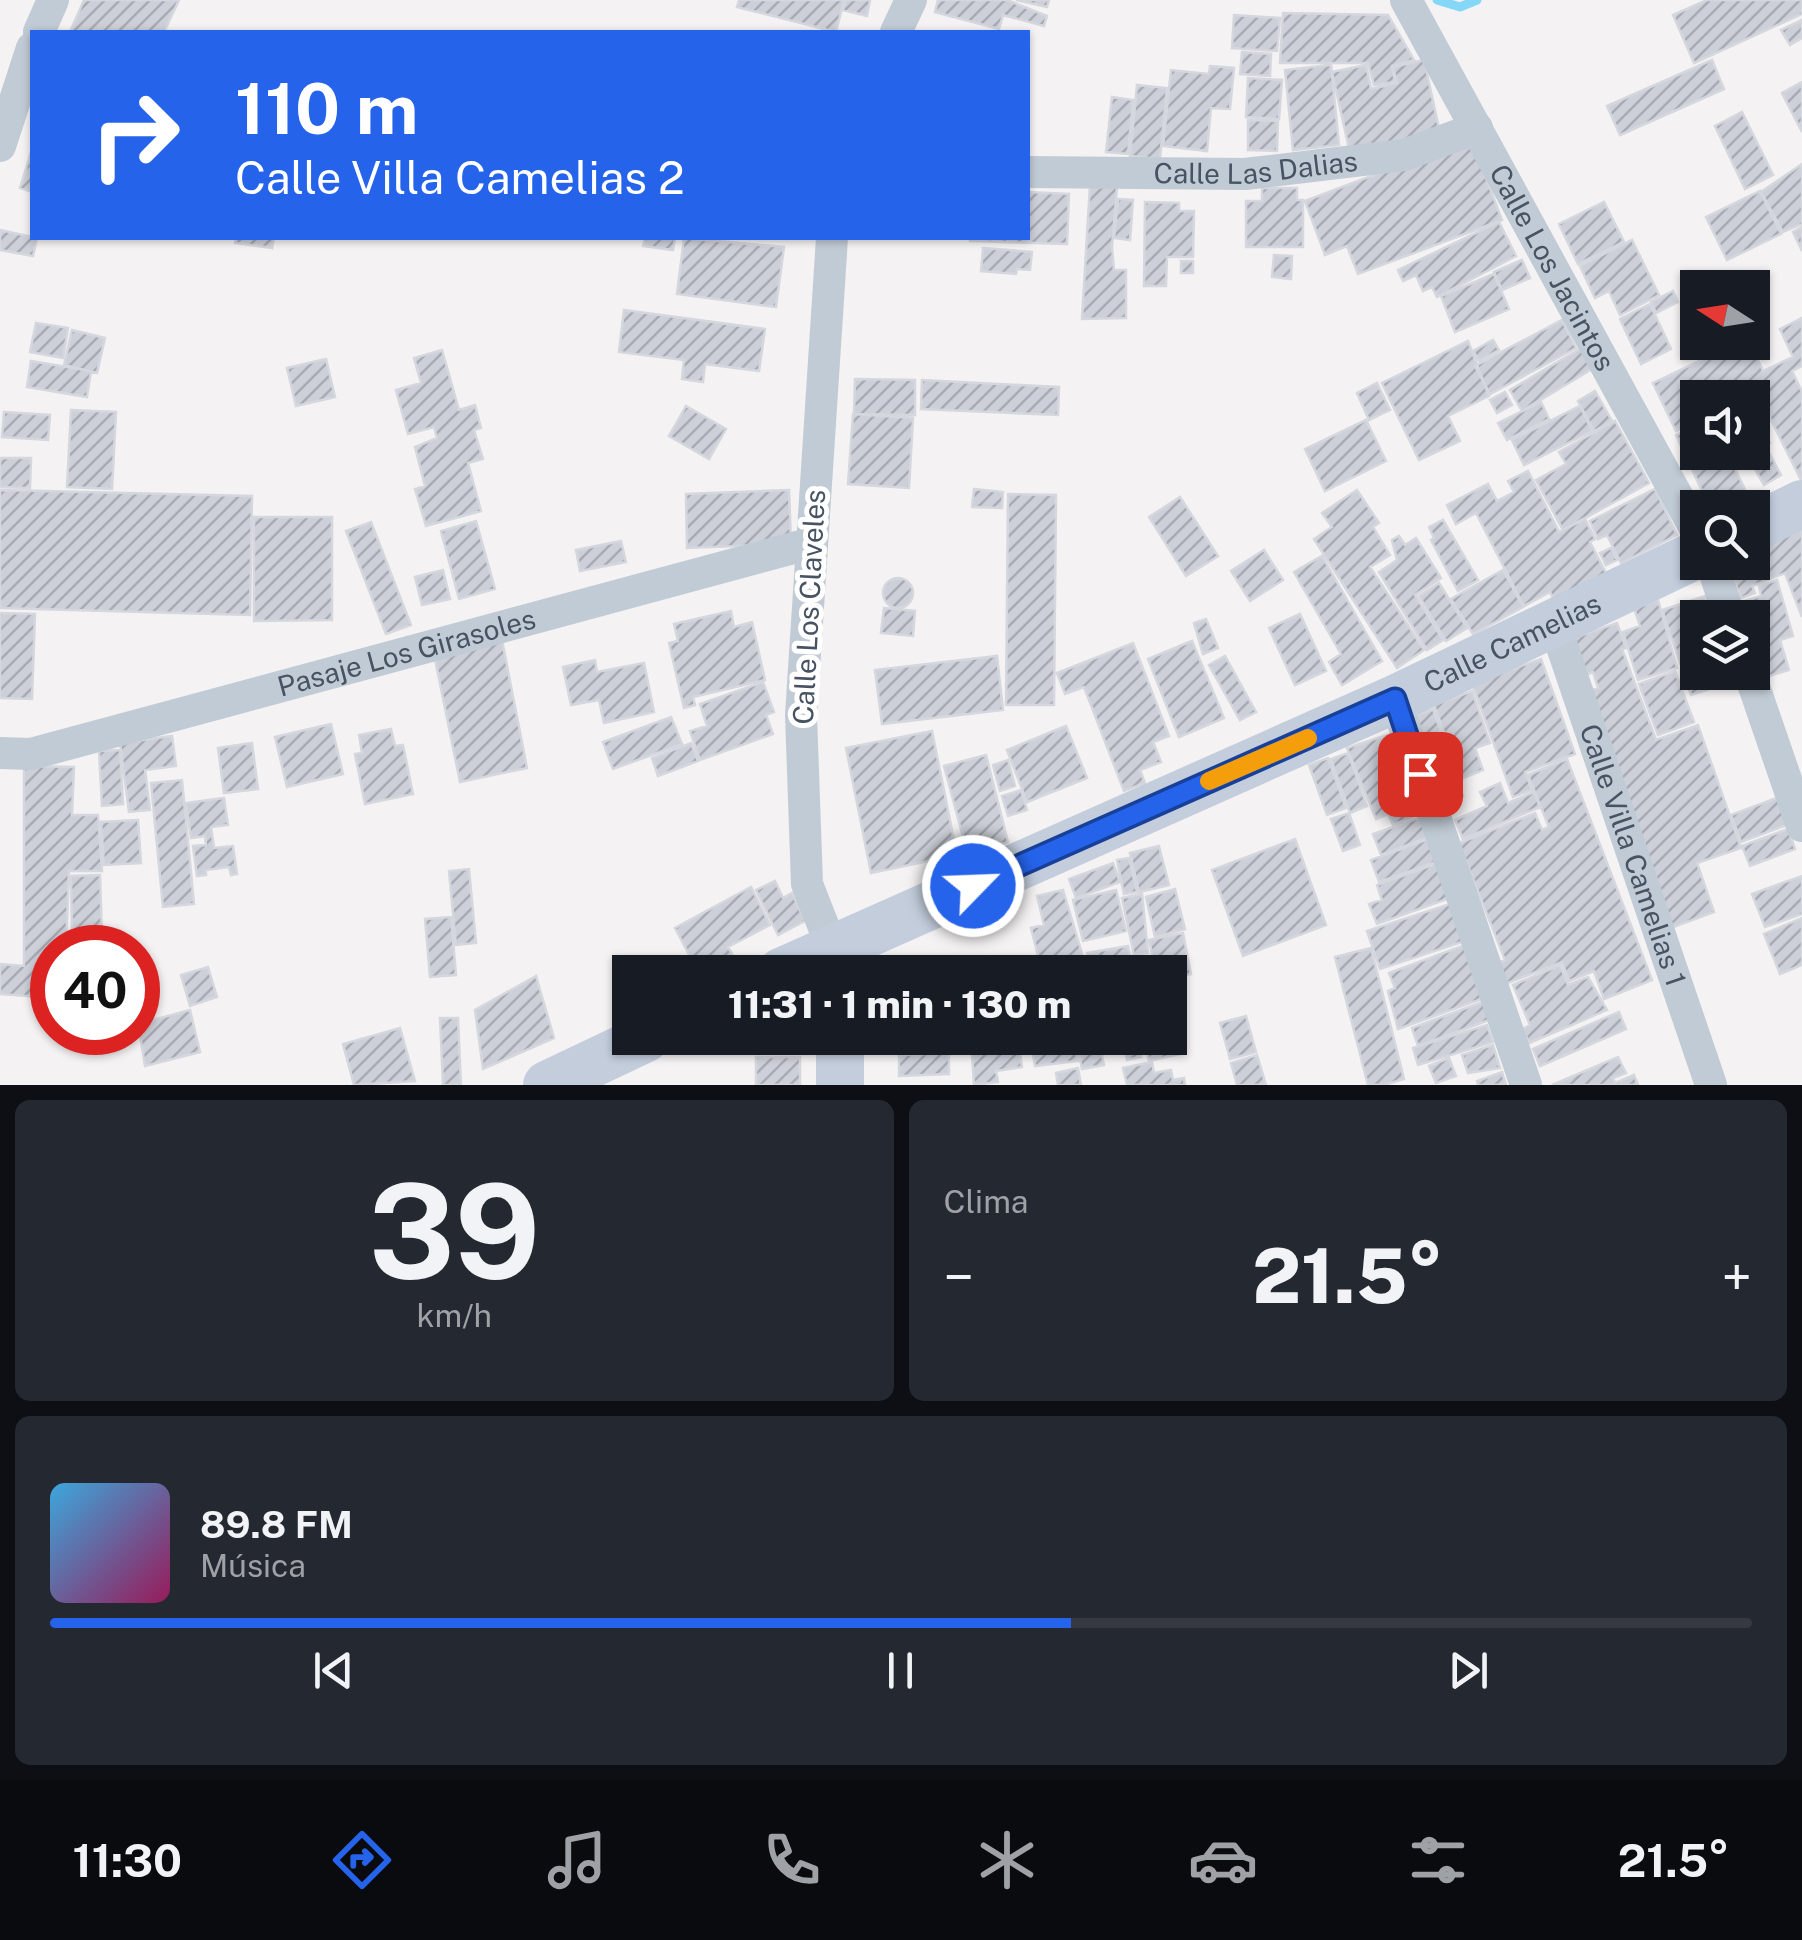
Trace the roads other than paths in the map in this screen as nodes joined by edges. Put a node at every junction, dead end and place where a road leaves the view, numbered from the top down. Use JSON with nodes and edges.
{"nodes":[{"id":1,"x":54,"y":0,"type":"edge"},
{"id":2,"x":911,"y":0,"type":"edge"},
{"id":3,"x":1406,"y":0,"type":"edge"},
{"id":4,"x":37,"y":30,"type":"edge"},
{"id":5,"x":897,"y":30,"type":"edge"},
{"id":6,"x":25,"y":50,"type":"edge"},
{"id":7,"x":1477,"y":128,"type":"junction"},
{"id":8,"x":0,"y":146,"type":"edge"},
{"id":9,"x":1030,"y":172,"type":"edge"},
{"id":10,"x":832,"y":240,"type":"edge"},
{"id":11,"x":1680,"y":501,"type":"edge"},
{"id":12,"x":1802,"y":504,"type":"edge"},
{"id":13,"x":1770,"y":519,"type":"edge"},
{"id":14,"x":812,"y":543,"type":"junction"},
{"id":15,"x":1680,"y":563,"type":"edge"},
{"id":16,"x":1554,"y":623,"type":"junction"},
{"id":17,"x":1755,"y":690,"type":"edge"},
{"id":18,"x":1395,"y":699,"type":"junction"},
{"id":19,"x":0,"y":753,"type":"edge"},
{"id":20,"x":1802,"y":826,"type":"edge"},
{"id":21,"x":832,"y":955,"type":"edge"},
{"id":22,"x":845,"y":955,"type":"edge"},
{"id":23,"x":612,"y":1054,"type":"edge"},
{"id":24,"x":840,"y":1055,"type":"edge"},
{"id":25,"x":547,"y":1085,"type":"edge"},
{"id":26,"x":840,"y":1085,"type":"edge"},
{"id":27,"x":1526,"y":1085,"type":"edge"},
{"id":28,"x":1711,"y":1085,"type":"edge"}],
"edges":[{"from":1,"to":4,"type":"street"},
{"from":2,"to":5,"type":"street"},
{"from":3,"to":7,"type":"street","name":"Calle Los Jacintos"},
{"from":6,"to":8,"type":"street"},
{"from":7,"to":9,"type":"street","name":"Calle Las Dalias"},
{"from":7,"to":11,"type":"street","name":"Calle Los Jacintos"},
{"from":10,"to":14,"type":"street","name":"Calle Los Claveles"},
{"from":12,"to":13,"type":"street"},
{"from":14,"to":19,"type":"street","name":"Pasaje Los Girasoles"},
{"from":14,"to":21,"type":"street","name":"Calle Los Claveles"},
{"from":15,"to":16,"type":"street","name":"Calle Camelias"},
{"from":16,"to":18,"type":"street","name":"Calle Camelias"},
{"from":16,"to":28,"type":"street","name":"Calle Villa Camelias 1"},
{"from":17,"to":20,"type":"street"},
{"from":18,"to":22,"type":"street","name":"Calle Camelias"},
{"from":18,"to":27,"type":"street"},
{"from":23,"to":25,"type":"street"},
{"from":24,"to":26,"type":"street"}]}
